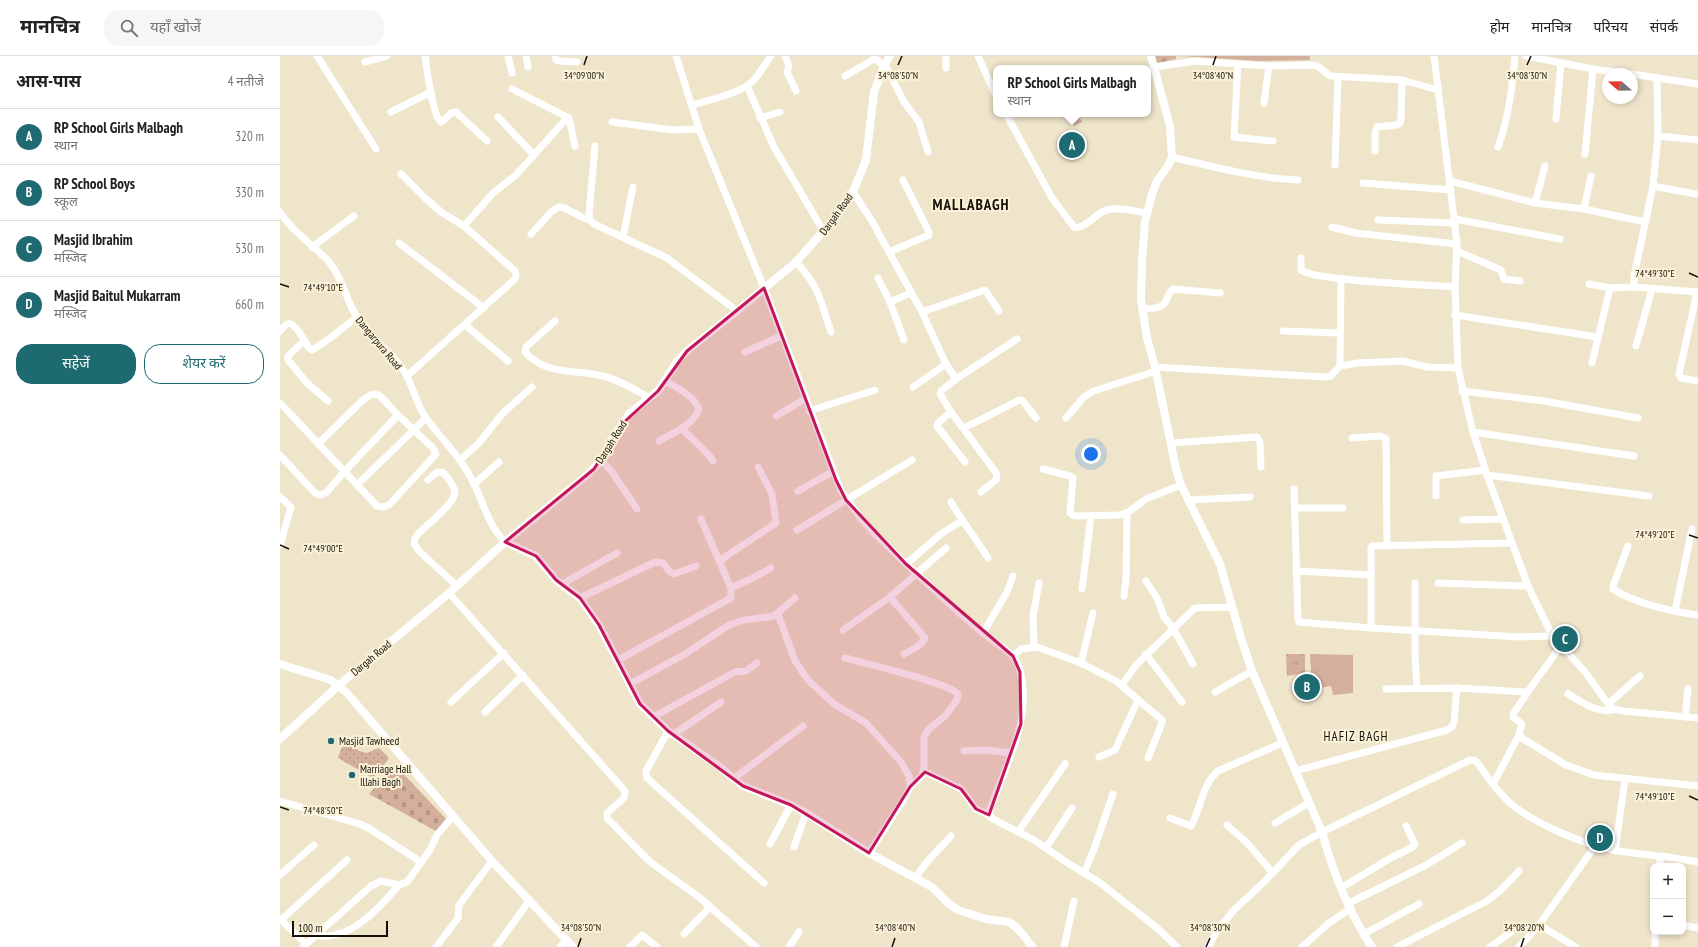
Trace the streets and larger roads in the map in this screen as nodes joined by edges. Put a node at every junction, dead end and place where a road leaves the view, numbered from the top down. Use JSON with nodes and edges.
{"nodes":[{"id":1,"x":316,"y":56,"type":"edge"},
{"id":2,"x":387,"y":56,"type":"edge"},
{"id":3,"x":425,"y":56,"type":"edge"},
{"id":4,"x":508,"y":56,"type":"edge"},
{"id":5,"x":526,"y":56,"type":"edge"},
{"id":6,"x":555,"y":56,"type":"edge"},
{"id":7,"x":676,"y":56,"type":"edge"},
{"id":8,"x":771,"y":56,"type":"edge"},
{"id":9,"x":785,"y":56,"type":"edge"},
{"id":10,"x":890,"y":56,"type":"edge"},
{"id":11,"x":946,"y":56,"type":"edge"},
{"id":12,"x":978,"y":56,"type":"edge"},
{"id":13,"x":1151,"y":56,"type":"edge"},
{"id":14,"x":1316,"y":56,"type":"edge"},
{"id":15,"x":1434,"y":56,"type":"edge"},
{"id":16,"x":1515,"y":56,"type":"edge"},
{"id":17,"x":1526,"y":56,"type":"edge"},
{"id":18,"x":365,"y":62,"type":"dead end"},
{"id":19,"x":577,"y":62,"type":"dead end"},
{"id":20,"x":1561,"y":63,"type":"junction"},
{"id":21,"x":1238,"y":64,"type":"junction"},
{"id":22,"x":884,"y":65,"type":"junction"},
{"id":23,"x":1316,"y":65,"type":"junction"},
{"id":24,"x":528,"y":66,"type":"dead end"},
{"id":25,"x":1269,"y":66,"type":"junction"},
{"id":26,"x":946,"y":68,"type":"dead end"},
{"id":27,"x":1155,"y":68,"type":"junction"},
{"id":28,"x":1593,"y":69,"type":"junction"},
{"id":29,"x":1602,"y":70,"type":"edge"},
{"id":30,"x":512,"y":73,"type":"dead end"},
{"id":31,"x":1638,"y":75,"type":"edge"},
{"id":32,"x":845,"y":76,"type":"dead end"},
{"id":33,"x":1338,"y":78,"type":"junction"},
{"id":34,"x":1657,"y":78,"type":"junction"},
{"id":35,"x":1402,"y":80,"type":"junction"},
{"id":36,"x":1698,"y":84,"type":"edge"},
{"id":37,"x":748,"y":86,"type":"junction"},
{"id":38,"x":512,"y":89,"type":"dead end"},
{"id":39,"x":993,"y":89,"type":"edge"},
{"id":40,"x":1438,"y":90,"type":"junction"},
{"id":41,"x":796,"y":91,"type":"dead end"},
{"id":42,"x":431,"y":92,"type":"junction"},
{"id":43,"x":1264,"y":103,"type":"dead end"},
{"id":44,"x":693,"y":105,"type":"junction"},
{"id":45,"x":390,"y":112,"type":"dead end"},
{"id":46,"x":780,"y":112,"type":"dead end"},
{"id":47,"x":498,"y":117,"type":"dead end"},
{"id":48,"x":568,"y":117,"type":"junction"},
{"id":49,"x":1008,"y":117,"type":"edge"},
{"id":50,"x":760,"y":118,"type":"junction"},
{"id":51,"x":1556,"y":119,"type":"dead end"},
{"id":52,"x":612,"y":122,"type":"dead end"},
{"id":53,"x":699,"y":129,"type":"junction"},
{"id":54,"x":1658,"y":136,"type":"junction"},
{"id":55,"x":1698,"y":140,"type":"edge"},
{"id":56,"x":487,"y":141,"type":"dead end"},
{"id":57,"x":1273,"y":141,"type":"dead end"},
{"id":58,"x":575,"y":146,"type":"dead end"},
{"id":59,"x":595,"y":146,"type":"dead end"},
{"id":60,"x":1498,"y":147,"type":"dead end"},
{"id":61,"x":376,"y":149,"type":"dead end"},
{"id":62,"x":1375,"y":151,"type":"dead end"},
{"id":63,"x":928,"y":152,"type":"dead end"},
{"id":64,"x":1585,"y":154,"type":"dead end"},
{"id":65,"x":534,"y":155,"type":"junction"},
{"id":66,"x":1172,"y":157,"type":"junction"},
{"id":67,"x":1335,"y":165,"type":"dead end"},
{"id":68,"x":1545,"y":166,"type":"dead end"},
{"id":69,"x":401,"y":174,"type":"dead end"},
{"id":70,"x":1591,"y":176,"type":"dead end"},
{"id":71,"x":903,"y":180,"type":"dead end"},
{"id":72,"x":1298,"y":180,"type":"dead end"},
{"id":73,"x":1450,"y":180,"type":"junction"},
{"id":74,"x":1363,"y":183,"type":"dead end"},
{"id":75,"x":1653,"y":186,"type":"junction"},
{"id":76,"x":632,"y":187,"type":"dead end"},
{"id":77,"x":1451,"y":190,"type":"junction"},
{"id":78,"x":853,"y":192,"type":"junction"},
{"id":79,"x":1695,"y":194,"type":"dead end"},
{"id":80,"x":1535,"y":203,"type":"junction"},
{"id":81,"x":1584,"y":209,"type":"junction"},
{"id":82,"x":280,"y":212,"type":"edge"},
{"id":83,"x":1147,"y":213,"type":"junction"},
{"id":84,"x":354,"y":216,"type":"dead end"},
{"id":85,"x":590,"y":220,"type":"junction"},
{"id":86,"x":1378,"y":220,"type":"dead end"},
{"id":87,"x":1455,"y":221,"type":"junction"},
{"id":88,"x":1645,"y":222,"type":"junction"},
{"id":89,"x":464,"y":226,"type":"junction"},
{"id":90,"x":1332,"y":227,"type":"dead end"},
{"id":91,"x":824,"y":232,"type":"junction"},
{"id":92,"x":531,"y":234,"type":"dead end"},
{"id":93,"x":623,"y":237,"type":"junction"},
{"id":94,"x":1560,"y":239,"type":"dead end"},
{"id":95,"x":399,"y":243,"type":"dead end"},
{"id":96,"x":312,"y":247,"type":"junction"},
{"id":97,"x":1457,"y":247,"type":"junction"},
{"id":98,"x":889,"y":252,"type":"junction"},
{"id":99,"x":1301,"y":258,"type":"dead end"},
{"id":100,"x":796,"y":262,"type":"junction"},
{"id":101,"x":878,"y":278,"type":"dead end"},
{"id":102,"x":1341,"y":279,"type":"junction"},
{"id":103,"x":1520,"y":281,"type":"dead end"},
{"id":104,"x":1589,"y":284,"type":"dead end"},
{"id":105,"x":1455,"y":287,"type":"junction"},
{"id":106,"x":1634,"y":287,"type":"junction"},
{"id":107,"x":764,"y":288,"type":"junction"},
{"id":108,"x":1610,"y":288,"type":"junction"},
{"id":109,"x":1652,"y":289,"type":"junction"},
{"id":110,"x":1697,"y":292,"type":"edge"},
{"id":111,"x":911,"y":293,"type":"junction"},
{"id":112,"x":1220,"y":293,"type":"dead end"},
{"id":113,"x":890,"y":302,"type":"junction"},
{"id":114,"x":484,"y":308,"type":"junction"},
{"id":115,"x":1142,"y":308,"type":"junction"},
{"id":116,"x":737,"y":311,"type":"junction"},
{"id":117,"x":999,"y":311,"type":"dead end"},
{"id":118,"x":922,"y":312,"type":"junction"},
{"id":119,"x":1455,"y":315,"type":"junction"},
{"id":120,"x":357,"y":317,"type":"junction"},
{"id":121,"x":555,"y":321,"type":"dead end"},
{"id":122,"x":465,"y":325,"type":"junction"},
{"id":123,"x":280,"y":331,"type":"edge"},
{"id":124,"x":1283,"y":331,"type":"dead end"},
{"id":125,"x":831,"y":332,"type":"dead end"},
{"id":126,"x":1339,"y":333,"type":"junction"},
{"id":127,"x":781,"y":336,"type":"junction"},
{"id":128,"x":1598,"y":337,"type":"junction"},
{"id":129,"x":1017,"y":339,"type":"dead end"},
{"id":130,"x":904,"y":340,"type":"dead end"},
{"id":131,"x":304,"y":341,"type":"junction"},
{"id":132,"x":1636,"y":346,"type":"dead end"},
{"id":133,"x":746,"y":352,"type":"dead end"},
{"id":134,"x":508,"y":361,"type":"dead end"},
{"id":135,"x":1592,"y":363,"type":"dead end"},
{"id":136,"x":946,"y":364,"type":"junction"},
{"id":137,"x":1340,"y":366,"type":"junction"},
{"id":138,"x":1458,"y":368,"type":"junction"},
{"id":139,"x":1156,"y":369,"type":"junction"},
{"id":140,"x":406,"y":376,"type":"junction"},
{"id":141,"x":956,"y":379,"type":"junction"},
{"id":142,"x":666,"y":381,"type":"junction"},
{"id":143,"x":1698,"y":381,"type":"edge"},
{"id":144,"x":532,"y":387,"type":"dead end"},
{"id":145,"x":913,"y":388,"type":"dead end"},
{"id":146,"x":875,"y":390,"type":"dead end"},
{"id":147,"x":1462,"y":391,"type":"junction"},
{"id":148,"x":650,"y":398,"type":"junction"},
{"id":149,"x":805,"y":399,"type":"junction"},
{"id":150,"x":328,"y":401,"type":"dead end"},
{"id":151,"x":280,"y":403,"type":"edge"},
{"id":152,"x":283,"y":411,"type":"edge"},
{"id":153,"x":809,"y":411,"type":"junction"},
{"id":154,"x":951,"y":412,"type":"junction"},
{"id":155,"x":398,"y":415,"type":"junction"},
{"id":156,"x":776,"y":416,"type":"dead end"},
{"id":157,"x":426,"y":418,"type":"junction"},
{"id":158,"x":1036,"y":418,"type":"dead end"},
{"id":159,"x":1066,"y":418,"type":"dead end"},
{"id":160,"x":1638,"y":418,"type":"dead end"},
{"id":161,"x":682,"y":428,"type":"junction"},
{"id":162,"x":964,"y":428,"type":"junction"},
{"id":163,"x":413,"y":429,"type":"junction"},
{"id":164,"x":1473,"y":432,"type":"junction"},
{"id":165,"x":1352,"y":438,"type":"dead end"},
{"id":166,"x":659,"y":441,"type":"dead end"},
{"id":167,"x":319,"y":443,"type":"junction"},
{"id":168,"x":1171,"y":443,"type":"junction"},
{"id":169,"x":280,"y":455,"type":"edge"},
{"id":170,"x":1634,"y":456,"type":"dead end"},
{"id":171,"x":460,"y":460,"type":"junction"},
{"id":172,"x":601,"y":460,"type":"junction"},
{"id":173,"x":912,"y":460,"type":"dead end"},
{"id":174,"x":713,"y":461,"type":"dead end"},
{"id":175,"x":499,"y":462,"type":"dead end"},
{"id":176,"x":965,"y":462,"type":"dead end"},
{"id":177,"x":758,"y":467,"type":"dead end"},
{"id":178,"x":1261,"y":468,"type":"dead end"},
{"id":179,"x":1043,"y":469,"type":"dead end"},
{"id":180,"x":344,"y":472,"type":"junction"},
{"id":181,"x":832,"y":472,"type":"junction"},
{"id":182,"x":1486,"y":472,"type":"junction"},
{"id":183,"x":428,"y":480,"type":"dead end"},
{"id":184,"x":474,"y":484,"type":"junction"},
{"id":185,"x":358,"y":485,"type":"junction"},
{"id":186,"x":1181,"y":485,"type":"junction"},
{"id":187,"x":1294,"y":489,"type":"dead end"},
{"id":188,"x":798,"y":491,"type":"dead end"},
{"id":189,"x":981,"y":492,"type":"dead end"},
{"id":190,"x":1436,"y":496,"type":"dead end"},
{"id":191,"x":1649,"y":496,"type":"dead end"},
{"id":192,"x":280,"y":497,"type":"edge"},
{"id":193,"x":1250,"y":497,"type":"dead end"},
{"id":194,"x":846,"y":500,"type":"junction"},
{"id":195,"x":1188,"y":500,"type":"junction"},
{"id":196,"x":952,"y":502,"type":"dead end"},
{"id":197,"x":1295,"y":508,"type":"junction"},
{"id":198,"x":1343,"y":508,"type":"dead end"},
{"id":199,"x":637,"y":510,"type":"dead end"},
{"id":200,"x":1127,"y":513,"type":"junction"},
{"id":201,"x":1091,"y":516,"type":"junction"},
{"id":202,"x":701,"y":519,"type":"dead end"},
{"id":203,"x":1503,"y":519,"type":"junction"},
{"id":204,"x":1463,"y":520,"type":"dead end"},
{"id":205,"x":962,"y":521,"type":"junction"},
{"id":206,"x":1692,"y":529,"type":"dead end"},
{"id":207,"x":796,"y":530,"type":"dead end"},
{"id":208,"x":505,"y":542,"type":"junction"},
{"id":209,"x":1511,"y":543,"type":"junction"},
{"id":210,"x":280,"y":545,"type":"edge"},
{"id":211,"x":1387,"y":545,"type":"junction"},
{"id":212,"x":1628,"y":546,"type":"dead end"},
{"id":213,"x":946,"y":548,"type":"dead end"},
{"id":214,"x":617,"y":553,"type":"dead end"},
{"id":215,"x":988,"y":558,"type":"dead end"},
{"id":216,"x":719,"y":561,"type":"junction"},
{"id":217,"x":906,"y":564,"type":"junction"},
{"id":218,"x":696,"y":566,"type":"dead end"},
{"id":219,"x":771,"y":568,"type":"dead end"},
{"id":220,"x":1296,"y":571,"type":"junction"},
{"id":221,"x":918,"y":574,"type":"junction"},
{"id":222,"x":1371,"y":575,"type":"junction"},
{"id":223,"x":1013,"y":576,"type":"dead end"},
{"id":224,"x":1146,"y":581,"type":"dead end"},
{"id":225,"x":1039,"y":582,"type":"dead end"},
{"id":226,"x":1438,"y":583,"type":"dead end"},
{"id":227,"x":562,"y":584,"type":"junction"},
{"id":228,"x":1415,"y":584,"type":"dead end"},
{"id":229,"x":457,"y":586,"type":"junction"},
{"id":230,"x":1528,"y":586,"type":"junction"},
{"id":231,"x":731,"y":588,"type":"junction"},
{"id":232,"x":1082,"y":588,"type":"dead end"},
{"id":233,"x":449,"y":593,"type":"junction"},
{"id":234,"x":1124,"y":596,"type":"dead end"},
{"id":235,"x":890,"y":597,"type":"junction"},
{"id":236,"x":580,"y":598,"type":"junction"},
{"id":237,"x":795,"y":598,"type":"dead end"},
{"id":238,"x":1232,"y":607,"type":"junction"},
{"id":239,"x":1675,"y":611,"type":"junction"},
{"id":240,"x":1093,"y":613,"type":"dead end"},
{"id":241,"x":778,"y":614,"type":"junction"},
{"id":242,"x":1698,"y":615,"type":"edge"},
{"id":243,"x":1173,"y":628,"type":"junction"},
{"id":244,"x":1371,"y":628,"type":"junction"},
{"id":245,"x":843,"y":630,"type":"dead end"},
{"id":246,"x":1415,"y":630,"type":"junction"},
{"id":247,"x":983,"y":633,"type":"junction"},
{"id":248,"x":1553,"y":636,"type":"junction"},
{"id":249,"x":1561,"y":646,"type":"junction"},
{"id":250,"x":1034,"y":648,"type":"junction"},
{"id":251,"x":504,"y":653,"type":"junction"},
{"id":252,"x":904,"y":654,"type":"dead end"},
{"id":253,"x":1146,"y":654,"type":"junction"},
{"id":254,"x":1013,"y":656,"type":"junction"},
{"id":255,"x":845,"y":658,"type":"dead end"},
{"id":256,"x":618,"y":660,"type":"junction"},
{"id":257,"x":1081,"y":663,"type":"junction"},
{"id":258,"x":280,"y":664,"type":"edge"},
{"id":259,"x":757,"y":664,"type":"dead end"},
{"id":260,"x":1193,"y":664,"type":"dead end"},
{"id":261,"x":1252,"y":671,"type":"junction"},
{"id":262,"x":523,"y":675,"type":"junction"},
{"id":263,"x":1640,"y":676,"type":"dead end"},
{"id":264,"x":630,"y":684,"type":"junction"},
{"id":265,"x":339,"y":685,"type":"junction"},
{"id":266,"x":1122,"y":685,"type":"junction"},
{"id":267,"x":1457,"y":688,"type":"junction"},
{"id":268,"x":1386,"y":689,"type":"dead end"},
{"id":269,"x":1417,"y":689,"type":"junction"},
{"id":270,"x":1688,"y":689,"type":"dead end"},
{"id":271,"x":1215,"y":692,"type":"dead end"},
{"id":272,"x":1527,"y":692,"type":"junction"},
{"id":273,"x":1568,"y":694,"type":"dead end"},
{"id":274,"x":1138,"y":700,"type":"junction"},
{"id":275,"x":451,"y":702,"type":"dead end"},
{"id":276,"x":721,"y":702,"type":"dead end"},
{"id":277,"x":1182,"y":702,"type":"dead end"},
{"id":278,"x":1608,"y":704,"type":"junction"},
{"id":279,"x":1614,"y":709,"type":"junction"},
{"id":280,"x":484,"y":712,"type":"dead end"},
{"id":281,"x":653,"y":717,"type":"junction"},
{"id":282,"x":1685,"y":717,"type":"junction"},
{"id":283,"x":1698,"y":718,"type":"edge"},
{"id":284,"x":803,"y":726,"type":"dead end"},
{"id":285,"x":670,"y":733,"type":"junction"},
{"id":286,"x":1519,"y":735,"type":"junction"},
{"id":287,"x":280,"y":739,"type":"edge"},
{"id":288,"x":1282,"y":742,"type":"junction"},
{"id":289,"x":964,"y":751,"type":"dead end"},
{"id":290,"x":1011,"y":752,"type":"junction"},
{"id":291,"x":1099,"y":757,"type":"dead end"},
{"id":292,"x":1148,"y":758,"type":"dead end"},
{"id":293,"x":1065,"y":764,"type":"dead end"},
{"id":294,"x":923,"y":771,"type":"junction"},
{"id":295,"x":1295,"y":771,"type":"junction"},
{"id":296,"x":733,"y":779,"type":"junction"},
{"id":297,"x":1626,"y":779,"type":"junction"},
{"id":298,"x":1493,"y":784,"type":"junction"},
{"id":299,"x":1698,"y":786,"type":"edge"},
{"id":300,"x":910,"y":787,"type":"junction"},
{"id":301,"x":1113,"y":794,"type":"dead end"},
{"id":302,"x":280,"y":801,"type":"edge"},
{"id":303,"x":1309,"y":803,"type":"junction"},
{"id":304,"x":791,"y":805,"type":"junction"},
{"id":305,"x":1072,"y":808,"type":"dead end"},
{"id":306,"x":806,"y":813,"type":"junction"},
{"id":307,"x":989,"y":815,"type":"junction"},
{"id":308,"x":453,"y":816,"type":"junction"},
{"id":309,"x":1170,"y":818,"type":"dead end"},
{"id":310,"x":1275,"y":823,"type":"dead end"},
{"id":311,"x":1227,"y":825,"type":"dead end"},
{"id":312,"x":1406,"y":826,"type":"dead end"},
{"id":313,"x":1018,"y":832,"type":"junction"},
{"id":314,"x":1322,"y":832,"type":"junction"},
{"id":315,"x":950,"y":836,"type":"dead end"},
{"id":316,"x":1462,"y":843,"type":"dead end"},
{"id":317,"x":770,"y":844,"type":"dead end"},
{"id":318,"x":314,"y":845,"type":"dead end"},
{"id":319,"x":1595,"y":846,"type":"junction"},
{"id":320,"x":794,"y":847,"type":"dead end"},
{"id":321,"x":1046,"y":848,"type":"junction"},
{"id":322,"x":1615,"y":851,"type":"junction"},
{"id":323,"x":869,"y":853,"type":"junction"},
{"id":324,"x":1661,"y":856,"type":"junction"},
{"id":325,"x":347,"y":860,"type":"dead end"},
{"id":326,"x":492,"y":861,"type":"junction"},
{"id":327,"x":421,"y":862,"type":"junction"},
{"id":328,"x":1698,"y":862,"type":"edge"},
{"id":329,"x":1660,"y":863,"type":"edge"},
{"id":330,"x":1519,"y":871,"type":"dead end"},
{"id":331,"x":1084,"y":873,"type":"junction"},
{"id":332,"x":1273,"y":873,"type":"junction"},
{"id":333,"x":280,"y":875,"type":"edge"},
{"id":334,"x":916,"y":878,"type":"junction"},
{"id":335,"x":764,"y":883,"type":"dead end"},
{"id":336,"x":399,"y":885,"type":"junction"},
{"id":337,"x":1341,"y":888,"type":"junction"},
{"id":338,"x":530,"y":901,"type":"junction"},
{"id":339,"x":1074,"y":901,"type":"dead end"},
{"id":340,"x":1419,"y":904,"type":"dead end"},
{"id":341,"x":1350,"y":905,"type":"junction"},
{"id":342,"x":710,"y":907,"type":"junction"},
{"id":343,"x":280,"y":919,"type":"edge"},
{"id":344,"x":1539,"y":925,"type":"junction"},
{"id":345,"x":1686,"y":926,"type":"edge"},
{"id":346,"x":1698,"y":928,"type":"edge"},
{"id":347,"x":799,"y":932,"type":"dead end"},
{"id":348,"x":1511,"y":932,"type":"dead end"},
{"id":349,"x":684,"y":934,"type":"dead end"},
{"id":350,"x":1364,"y":934,"type":"junction"},
{"id":351,"x":1655,"y":935,"type":"edge"},
{"id":352,"x":316,"y":936,"type":"junction"},
{"id":353,"x":566,"y":940,"type":"junction"},
{"id":354,"x":304,"y":946,"type":"edge"},
{"id":355,"x":436,"y":947,"type":"edge"},
{"id":356,"x":496,"y":947,"type":"edge"},
{"id":357,"x":560,"y":947,"type":"edge"},
{"id":358,"x":573,"y":947,"type":"edge"},
{"id":359,"x":630,"y":947,"type":"edge"},
{"id":360,"x":657,"y":947,"type":"edge"},
{"id":361,"x":756,"y":947,"type":"edge"},
{"id":362,"x":789,"y":947,"type":"edge"},
{"id":363,"x":1032,"y":947,"type":"edge"},
{"id":364,"x":1064,"y":947,"type":"edge"},
{"id":365,"x":1177,"y":947,"type":"edge"},
{"id":366,"x":1208,"y":947,"type":"edge"},
{"id":367,"x":1302,"y":947,"type":"edge"},
{"id":368,"x":1372,"y":947,"type":"edge"},
{"id":369,"x":1397,"y":947,"type":"edge"},
{"id":370,"x":1490,"y":947,"type":"edge"},
{"id":371,"x":1519,"y":947,"type":"edge"},
{"id":372,"x":1576,"y":947,"type":"edge"},
{"id":373,"x":1655,"y":947,"type":"edge"}],
"edges":[{"from":1,"to":61,"type":"street"},
{"from":2,"to":18,"type":"street"},
{"from":3,"to":42,"type":"street"},
{"from":4,"to":30,"type":"street"},
{"from":5,"to":24,"type":"street"},
{"from":6,"to":19,"type":"street"},
{"from":7,"to":44,"type":"street"},
{"from":8,"to":37,"type":"street"},
{"from":9,"to":41,"type":"street"},
{"from":10,"to":22,"type":"street","name":"Dargah Road"},
{"from":11,"to":26,"type":"street"},
{"from":12,"to":39,"type":"street"},
{"from":13,"to":27,"type":"street"},
{"from":14,"to":23,"type":"street"},
{"from":15,"to":40,"type":"street"},
{"from":16,"to":60,"type":"street"},
{"from":17,"to":20,"type":"street"},
{"from":20,"to":28,"type":"street"},
{"from":20,"to":51,"type":"street"},
{"from":21,"to":25,"type":"street"},
{"from":21,"to":27,"type":"street"},
{"from":21,"to":57,"type":"street"},
{"from":22,"to":32,"type":"street"},
{"from":22,"to":63,"type":"street"},
{"from":22,"to":78,"type":"street","name":"Dargah Road"},
{"from":23,"to":25,"type":"street"},
{"from":23,"to":33,"type":"street"},
{"from":25,"to":43,"type":"street"},
{"from":27,"to":66,"type":"street"},
{"from":28,"to":29,"type":"street"},
{"from":28,"to":64,"type":"street"},
{"from":31,"to":34,"type":"street"},
{"from":33,"to":35,"type":"street"},
{"from":33,"to":67,"type":"street"},
{"from":34,"to":36,"type":"street"},
{"from":34,"to":54,"type":"street"},
{"from":35,"to":40,"type":"street"},
{"from":35,"to":62,"type":"street"},
{"from":37,"to":44,"type":"street"},
{"from":37,"to":50,"type":"street"},
{"from":38,"to":48,"type":"street"},
{"from":40,"to":73,"type":"street"},
{"from":42,"to":45,"type":"street"},
{"from":42,"to":56,"type":"street"},
{"from":44,"to":53,"type":"street"},
{"from":46,"to":50,"type":"street"},
{"from":47,"to":65,"type":"street"},
{"from":48,"to":58,"type":"street"},
{"from":48,"to":65,"type":"street"},
{"from":49,"to":83,"type":"street"},
{"from":50,"to":91,"type":"street"},
{"from":52,"to":53,"type":"street"},
{"from":53,"to":107,"type":"street"},
{"from":54,"to":55,"type":"street"},
{"from":54,"to":75,"type":"street"},
{"from":59,"to":85,"type":"street"},
{"from":65,"to":89,"type":"street"},
{"from":66,"to":72,"type":"street"},
{"from":66,"to":83,"type":"street"},
{"from":68,"to":80,"type":"street"},
{"from":69,"to":89,"type":"street"},
{"from":70,"to":81,"type":"street"},
{"from":71,"to":98,"type":"street"},
{"from":73,"to":77,"type":"street"},
{"from":73,"to":80,"type":"street"},
{"from":74,"to":77,"type":"street"},
{"from":75,"to":79,"type":"street"},
{"from":75,"to":88,"type":"street"},
{"from":76,"to":93,"type":"street"},
{"from":77,"to":87,"type":"street"},
{"from":78,"to":91,"type":"street","name":"Dargah Road"},
{"from":78,"to":98,"type":"street"},
{"from":80,"to":81,"type":"street"},
{"from":81,"to":88,"type":"street"},
{"from":82,"to":96,"type":"street","name":"Dangarpura Road"},
{"from":83,"to":115,"type":"street"},
{"from":84,"to":96,"type":"street"},
{"from":85,"to":92,"type":"street"},
{"from":85,"to":93,"type":"street"},
{"from":86,"to":87,"type":"street"},
{"from":87,"to":94,"type":"street"},
{"from":87,"to":97,"type":"street"},
{"from":88,"to":106,"type":"street"},
{"from":89,"to":114,"type":"street"},
{"from":90,"to":97,"type":"street"},
{"from":91,"to":100,"type":"street","name":"Dargah Road"},
{"from":93,"to":116,"type":"street"},
{"from":95,"to":114,"type":"street"},
{"from":96,"to":120,"type":"street","name":"Dangarpura Road"},
{"from":97,"to":103,"type":"street"},
{"from":97,"to":105,"type":"street"},
{"from":98,"to":111,"type":"street"},
{"from":99,"to":102,"type":"street"},
{"from":100,"to":107,"type":"street","name":"Dargah Road"},
{"from":100,"to":125,"type":"street"},
{"from":101,"to":113,"type":"street"},
{"from":102,"to":105,"type":"street"},
{"from":102,"to":126,"type":"street"},
{"from":104,"to":108,"type":"street"},
{"from":105,"to":119,"type":"street"},
{"from":106,"to":108,"type":"street"},
{"from":106,"to":109,"type":"street"},
{"from":107,"to":116,"type":"street","name":"Dargah Road"},
{"from":107,"to":127,"type":"street"},
{"from":108,"to":128,"type":"street"},
{"from":109,"to":110,"type":"street"},
{"from":109,"to":132,"type":"street"},
{"from":110,"to":143,"type":"street"},
{"from":111,"to":113,"type":"street"},
{"from":111,"to":118,"type":"street"},
{"from":112,"to":115,"type":"street"},
{"from":113,"to":130,"type":"street"},
{"from":114,"to":122,"type":"street"},
{"from":115,"to":139,"type":"street"},
{"from":116,"to":142,"type":"street","name":"Dargah Road"},
{"from":117,"to":118,"type":"street"},
{"from":118,"to":136,"type":"street"},
{"from":119,"to":128,"type":"street"},
{"from":119,"to":138,"type":"street"},
{"from":120,"to":131,"type":"street"},
{"from":120,"to":140,"type":"street","name":"Dangarpura Road"},
{"from":121,"to":148,"type":"street"},
{"from":122,"to":134,"type":"street"},
{"from":122,"to":140,"type":"street"},
{"from":123,"to":131,"type":"street"},
{"from":124,"to":126,"type":"street"},
{"from":126,"to":137,"type":"street"},
{"from":127,"to":133,"type":"street"},
{"from":127,"to":149,"type":"street"},
{"from":128,"to":135,"type":"street"},
{"from":129,"to":141,"type":"street"},
{"from":131,"to":150,"type":"street"},
{"from":136,"to":141,"type":"street"},
{"from":136,"to":145,"type":"street"},
{"from":137,"to":138,"type":"street"},
{"from":137,"to":139,"type":"street"},
{"from":138,"to":147,"type":"street"},
{"from":139,"to":159,"type":"street"},
{"from":139,"to":168,"type":"street"},
{"from":140,"to":157,"type":"street","name":"Dangarpura Road"},
{"from":141,"to":154,"type":"street"},
{"from":142,"to":148,"type":"street","name":"Dargah Road"},
{"from":142,"to":161,"type":"street"},
{"from":144,"to":171,"type":"street"},
{"from":146,"to":153,"type":"street"},
{"from":147,"to":160,"type":"street"},
{"from":147,"to":164,"type":"street"},
{"from":148,"to":172,"type":"street","name":"Dargah Road"},
{"from":149,"to":153,"type":"street"},
{"from":149,"to":156,"type":"street"},
{"from":151,"to":152,"type":"street"},
{"from":152,"to":167,"type":"street"},
{"from":153,"to":181,"type":"street"},
{"from":154,"to":162,"type":"street"},
{"from":154,"to":176,"type":"street"},
{"from":155,"to":163,"type":"street"},
{"from":155,"to":167,"type":"street"},
{"from":155,"to":180,"type":"street"},
{"from":157,"to":163,"type":"street"},
{"from":157,"to":171,"type":"street","name":"Dangarpura Road"},
{"from":158,"to":162,"type":"street"},
{"from":161,"to":166,"type":"street"},
{"from":161,"to":174,"type":"street"},
{"from":162,"to":189,"type":"street"},
{"from":163,"to":185,"type":"street"},
{"from":163,"to":185,"type":"street"},
{"from":164,"to":170,"type":"street"},
{"from":164,"to":182,"type":"street"},
{"from":165,"to":211,"type":"street"},
{"from":167,"to":180,"type":"street"},
{"from":168,"to":178,"type":"street"},
{"from":168,"to":186,"type":"street"},
{"from":169,"to":180,"type":"street"},
{"from":171,"to":184,"type":"street","name":"Dangarpura Road"},
{"from":172,"to":199,"type":"street"},
{"from":172,"to":208,"type":"street","name":"Dargah Road"},
{"from":173,"to":194,"type":"street"},
{"from":175,"to":184,"type":"street"},
{"from":177,"to":216,"type":"street"},
{"from":179,"to":201,"type":"street"},
{"from":180,"to":185,"type":"street"},
{"from":181,"to":188,"type":"street"},
{"from":181,"to":194,"type":"street"},
{"from":182,"to":190,"type":"street"},
{"from":182,"to":191,"type":"street"},
{"from":182,"to":203,"type":"street"},
{"from":183,"to":229,"type":"street"},
{"from":184,"to":208,"type":"street","name":"Dangarpura Road"},
{"from":186,"to":195,"type":"street"},
{"from":186,"to":200,"type":"street"},
{"from":187,"to":197,"type":"street"},
{"from":192,"to":210,"type":"street"},
{"from":193,"to":195,"type":"street"},
{"from":194,"to":207,"type":"street"},
{"from":194,"to":217,"type":"street"},
{"from":195,"to":238,"type":"street"},
{"from":196,"to":205,"type":"street"},
{"from":197,"to":198,"type":"street"},
{"from":197,"to":220,"type":"street"},
{"from":200,"to":201,"type":"street"},
{"from":200,"to":234,"type":"street"},
{"from":201,"to":232,"type":"street"},
{"from":202,"to":216,"type":"street"},
{"from":203,"to":204,"type":"street"},
{"from":203,"to":209,"type":"street"},
{"from":205,"to":215,"type":"street"},
{"from":205,"to":217,"type":"street"},
{"from":206,"to":239,"type":"street"},
{"from":208,"to":227,"type":"street"},
{"from":208,"to":229,"type":"street","name":"Dargah Road"},
{"from":209,"to":211,"type":"street"},
{"from":209,"to":230,"type":"street"},
{"from":211,"to":222,"type":"street"},
{"from":212,"to":239,"type":"street"},
{"from":213,"to":221,"type":"street"},
{"from":214,"to":227,"type":"street"},
{"from":216,"to":231,"type":"street"},
{"from":217,"to":221,"type":"street"},
{"from":218,"to":236,"type":"street"},
{"from":219,"to":231,"type":"street"},
{"from":220,"to":222,"type":"street"},
{"from":220,"to":244,"type":"street"},
{"from":221,"to":235,"type":"street"},
{"from":221,"to":247,"type":"street"},
{"from":222,"to":244,"type":"street"},
{"from":223,"to":247,"type":"street"},
{"from":224,"to":243,"type":"street"},
{"from":225,"to":250,"type":"street"},
{"from":226,"to":230,"type":"street"},
{"from":227,"to":236,"type":"street"},
{"from":228,"to":246,"type":"street"},
{"from":229,"to":233,"type":"street","name":"Dargah Road"},
{"from":230,"to":248,"type":"street"},
{"from":231,"to":256,"type":"street"},
{"from":233,"to":251,"type":"street"},
{"from":233,"to":265,"type":"street","name":"Dargah Road"},
{"from":235,"to":245,"type":"street"},
{"from":235,"to":252,"type":"street"},
{"from":236,"to":256,"type":"street"},
{"from":237,"to":241,"type":"street"},
{"from":238,"to":243,"type":"street"},
{"from":238,"to":261,"type":"street"},
{"from":239,"to":242,"type":"street"},
{"from":240,"to":257,"type":"street"},
{"from":241,"to":264,"type":"street"},
{"from":241,"to":300,"type":"street"},
{"from":243,"to":253,"type":"street"},
{"from":243,"to":260,"type":"street"},
{"from":244,"to":246,"type":"street"},
{"from":246,"to":248,"type":"street"},
{"from":246,"to":269,"type":"street"},
{"from":247,"to":254,"type":"street"},
{"from":248,"to":249,"type":"street"},
{"from":249,"to":272,"type":"street"},
{"from":249,"to":278,"type":"street"},
{"from":250,"to":254,"type":"street"},
{"from":250,"to":257,"type":"street"},
{"from":251,"to":262,"type":"street"},
{"from":251,"to":275,"type":"street"},
{"from":253,"to":266,"type":"street"},
{"from":253,"to":277,"type":"street"},
{"from":254,"to":290,"type":"street"},
{"from":255,"to":294,"type":"street"},
{"from":256,"to":264,"type":"street"},
{"from":257,"to":266,"type":"street"},
{"from":258,"to":265,"type":"street"},
{"from":259,"to":281,"type":"street"},
{"from":261,"to":271,"type":"street"},
{"from":261,"to":288,"type":"street"},
{"from":262,"to":280,"type":"street"},
{"from":262,"to":342,"type":"street"},
{"from":263,"to":278,"type":"street"},
{"from":264,"to":281,"type":"street"},
{"from":265,"to":287,"type":"street","name":"Dargah Road"},
{"from":265,"to":308,"type":"street"},
{"from":266,"to":274,"type":"street"},
{"from":267,"to":269,"type":"street"},
{"from":267,"to":272,"type":"street"},
{"from":267,"to":295,"type":"street"},
{"from":268,"to":269,"type":"street"},
{"from":270,"to":282,"type":"street"},
{"from":272,"to":286,"type":"street"},
{"from":273,"to":279,"type":"street"},
{"from":274,"to":291,"type":"street"},
{"from":274,"to":292,"type":"street"},
{"from":276,"to":285,"type":"street"},
{"from":278,"to":279,"type":"street"},
{"from":279,"to":282,"type":"street"},
{"from":281,"to":285,"type":"street"},
{"from":282,"to":283,"type":"street"},
{"from":284,"to":296,"type":"street"},
{"from":285,"to":296,"type":"street"},
{"from":285,"to":335,"type":"street"},
{"from":286,"to":297,"type":"street"},
{"from":286,"to":298,"type":"street"},
{"from":288,"to":295,"type":"street"},
{"from":288,"to":309,"type":"street"},
{"from":289,"to":290,"type":"street"},
{"from":290,"to":307,"type":"street"},
{"from":293,"to":313,"type":"street"},
{"from":294,"to":300,"type":"street"},
{"from":294,"to":307,"type":"street"},
{"from":295,"to":303,"type":"street"},
{"from":296,"to":304,"type":"street"},
{"from":297,"to":299,"type":"street"},
{"from":297,"to":322,"type":"street"},
{"from":298,"to":314,"type":"street"},
{"from":298,"to":319,"type":"street"},
{"from":300,"to":323,"type":"street"},
{"from":301,"to":331,"type":"street"},
{"from":302,"to":327,"type":"street"},
{"from":303,"to":310,"type":"street"},
{"from":303,"to":314,"type":"street"},
{"from":304,"to":306,"type":"street"},
{"from":304,"to":317,"type":"street"},
{"from":305,"to":321,"type":"street"},
{"from":306,"to":320,"type":"street"},
{"from":306,"to":323,"type":"street"},
{"from":307,"to":313,"type":"street"},
{"from":308,"to":326,"type":"street"},
{"from":308,"to":327,"type":"street"},
{"from":311,"to":332,"type":"street"},
{"from":312,"to":337,"type":"street"},
{"from":313,"to":321,"type":"street"},
{"from":314,"to":332,"type":"street"},
{"from":314,"to":337,"type":"street"},
{"from":315,"to":334,"type":"street"},
{"from":316,"to":341,"type":"street"},
{"from":318,"to":333,"type":"street"},
{"from":319,"to":322,"type":"street"},
{"from":319,"to":344,"type":"street"},
{"from":321,"to":331,"type":"street"},
{"from":322,"to":324,"type":"street"},
{"from":323,"to":334,"type":"street"},
{"from":324,"to":328,"type":"street"},
{"from":324,"to":329,"type":"street"},
{"from":325,"to":343,"type":"street"},
{"from":326,"to":338,"type":"street"},
{"from":326,"to":355,"type":"street"},
{"from":327,"to":336,"type":"street"},
{"from":330,"to":369,"type":"street"},
{"from":331,"to":365,"type":"street"},
{"from":332,"to":366,"type":"street"},
{"from":334,"to":363,"type":"street"},
{"from":336,"to":352,"type":"street"},
{"from":336,"to":352,"type":"street"},
{"from":337,"to":341,"type":"street"},
{"from":338,"to":353,"type":"street"},
{"from":338,"to":356,"type":"street"},
{"from":339,"to":364,"type":"street"},
{"from":340,"to":350,"type":"street"},
{"from":341,"to":350,"type":"street"},
{"from":341,"to":367,"type":"street"},
{"from":342,"to":349,"type":"street"},
{"from":342,"to":361,"type":"street"},
{"from":343,"to":354,"type":"street"},
{"from":344,"to":371,"type":"street"},
{"from":344,"to":372,"type":"street"},
{"from":345,"to":346,"type":"street"},
{"from":347,"to":362,"type":"street"},
{"from":348,"to":370,"type":"street"},
{"from":350,"to":368,"type":"street"},
{"from":351,"to":373,"type":"street"},
{"from":352,"to":354,"type":"street"},
{"from":353,"to":357,"type":"street"},
{"from":353,"to":358,"type":"street"},
{"from":359,"to":360,"type":"street"}]}
